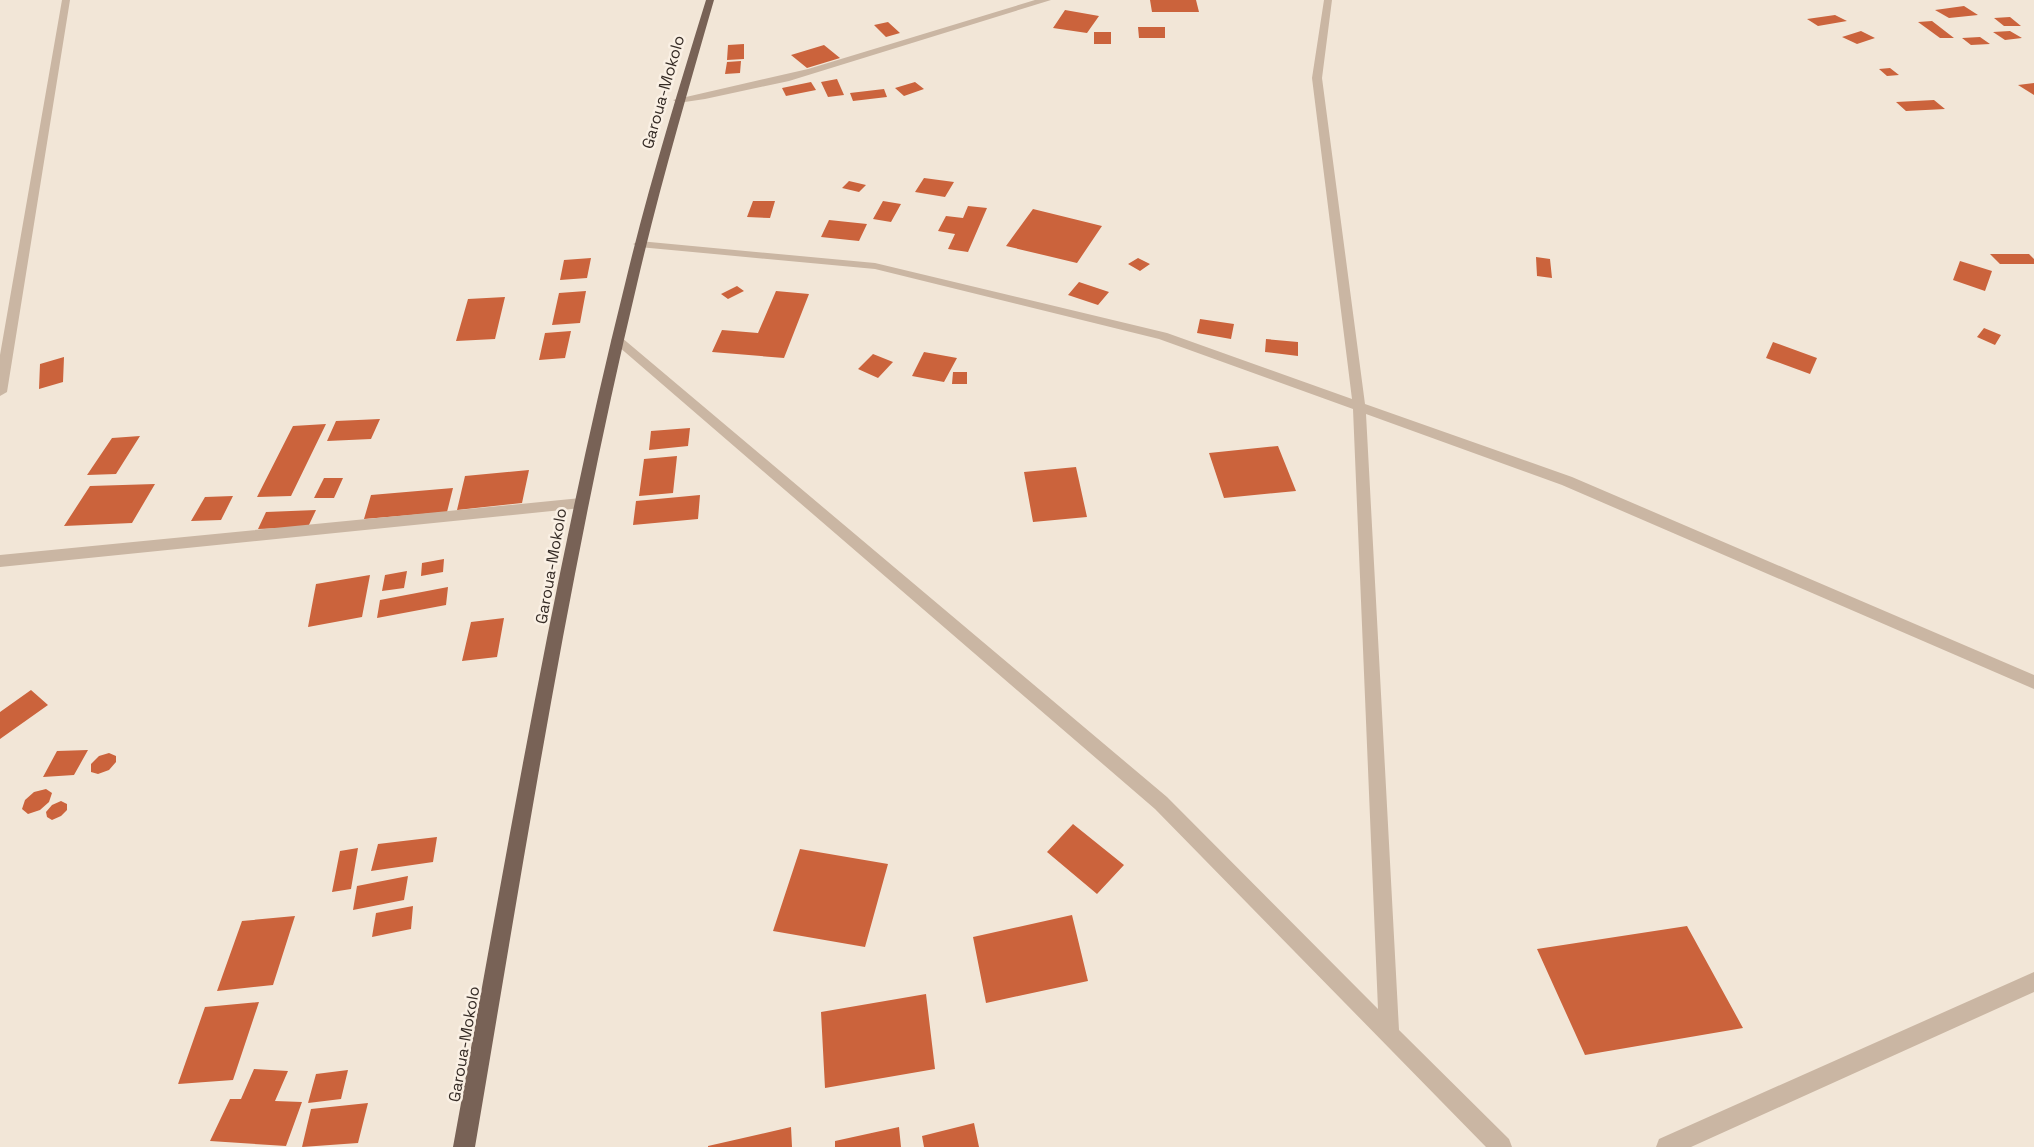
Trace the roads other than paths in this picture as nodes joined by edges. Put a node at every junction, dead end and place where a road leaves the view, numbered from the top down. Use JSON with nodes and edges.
{"nodes":[{"id":1,"x":66,"y":0,"type":"edge"},
{"id":2,"x":710,"y":0,"type":"edge"},
{"id":3,"x":1047,"y":0,"type":"edge"},
{"id":4,"x":1328,"y":0,"type":"edge"},
{"id":5,"x":678,"y":100,"type":"junction"},
{"id":6,"x":639,"y":244,"type":"junction"},
{"id":7,"x":617,"y":340,"type":"junction"},
{"id":8,"x":0,"y":392,"type":"edge"},
{"id":9,"x":1359,"y":406,"type":"junction"},
{"id":10,"x":580,"y":503,"type":"junction"},
{"id":11,"x":0,"y":561,"type":"edge"},
{"id":12,"x":2034,"y":682,"type":"edge"},
{"id":13,"x":2034,"y":982,"type":"edge"},
{"id":14,"x":1389,"y":1034,"type":"junction"},
{"id":15,"x":464,"y":1147,"type":"edge"},
{"id":16,"x":1501,"y":1147,"type":"edge"},
{"id":17,"x":1667,"y":1147,"type":"edge"}],
"edges":[{"from":1,"to":8,"type":"street"},
{"from":2,"to":5,"type":"main road","name":"Garoua-Mokolo"},
{"from":3,"to":5,"type":"street"},
{"from":4,"to":9,"type":"street"},
{"from":5,"to":6,"type":"main road","name":"Garoua-Mokolo"},
{"from":6,"to":7,"type":"main road","name":"Garoua-Mokolo"},
{"from":6,"to":9,"type":"street"},
{"from":7,"to":10,"type":"main road","name":"Garoua-Mokolo"},
{"from":7,"to":14,"type":"street"},
{"from":9,"to":12,"type":"street"},
{"from":9,"to":14,"type":"street"},
{"from":10,"to":11,"type":"street"},
{"from":10,"to":15,"type":"main road","name":"Garoua-Mokolo"},
{"from":13,"to":17,"type":"street"},
{"from":14,"to":16,"type":"street"}]}
